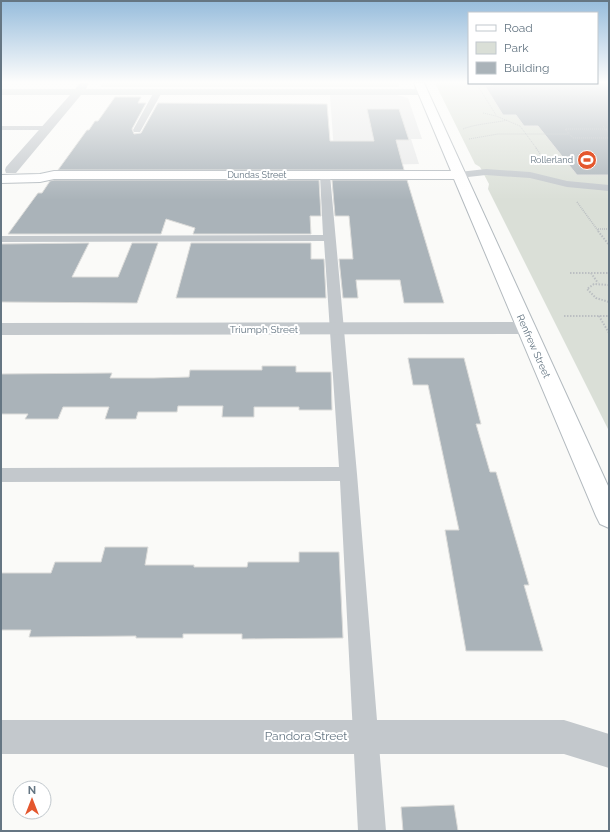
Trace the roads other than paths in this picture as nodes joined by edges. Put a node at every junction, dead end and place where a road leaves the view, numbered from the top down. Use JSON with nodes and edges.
{"nodes":[{"id":1,"x":52,"y":122,"type":"edge"},
{"id":2,"x":142,"y":122,"type":"edge"},
{"id":3,"x":436,"y":122,"type":"edge"},
{"id":4,"x":1,"y":128,"type":"edge"},
{"id":5,"x":47,"y":128,"type":"junction"},
{"id":6,"x":137,"y":130,"type":"dead end"},
{"id":7,"x":325,"y":175,"type":"junction"},
{"id":8,"x":459,"y":175,"type":"junction"},
{"id":9,"x":3,"y":176,"type":"edge"},
{"id":10,"x":609,"y":188,"type":"edge"},
{"id":11,"x":329,"y":238,"type":"junction"},
{"id":12,"x":1,"y":239,"type":"edge"},
{"id":13,"x":526,"y":328,"type":"junction"},
{"id":14,"x":336,"y":329,"type":"junction"},
{"id":15,"x":1,"y":330,"type":"edge"},
{"id":16,"x":348,"y":474,"type":"junction"},
{"id":17,"x":1,"y":475,"type":"edge"},
{"id":18,"x":609,"y":516,"type":"edge"},
{"id":19,"x":364,"y":736,"type":"junction"},
{"id":20,"x":1,"y":737,"type":"edge"},
{"id":21,"x":609,"y":751,"type":"edge"},
{"id":22,"x":372,"y":831,"type":"edge"}],
"edges":[{"from":1,"to":5,"type":"street"},
{"from":2,"to":6,"type":"lane"},
{"from":3,"to":8,"type":"street","name":"Renfrew Street"},
{"from":4,"to":5,"type":"lane"},
{"from":5,"to":9,"type":"street"},
{"from":7,"to":8,"type":"street","name":"Dundas Street"},
{"from":7,"to":9,"type":"street","name":"Dundas Street"},
{"from":7,"to":11,"type":"lane"},
{"from":8,"to":10,"type":"lane"},
{"from":8,"to":13,"type":"street","name":"Renfrew Street"},
{"from":11,"to":12,"type":"lane"},
{"from":11,"to":14,"type":"lane"},
{"from":13,"to":14,"type":"street","name":"Triumph Street"},
{"from":13,"to":18,"type":"street","name":"Renfrew Street"},
{"from":14,"to":15,"type":"street","name":"Triumph Street"},
{"from":14,"to":16,"type":"lane"},
{"from":16,"to":17,"type":"lane"},
{"from":16,"to":19,"type":"lane"},
{"from":19,"to":20,"type":"street","name":"Pandora Street"},
{"from":19,"to":21,"type":"street","name":"Pandora Street"},
{"from":19,"to":22,"type":"lane"}]}
